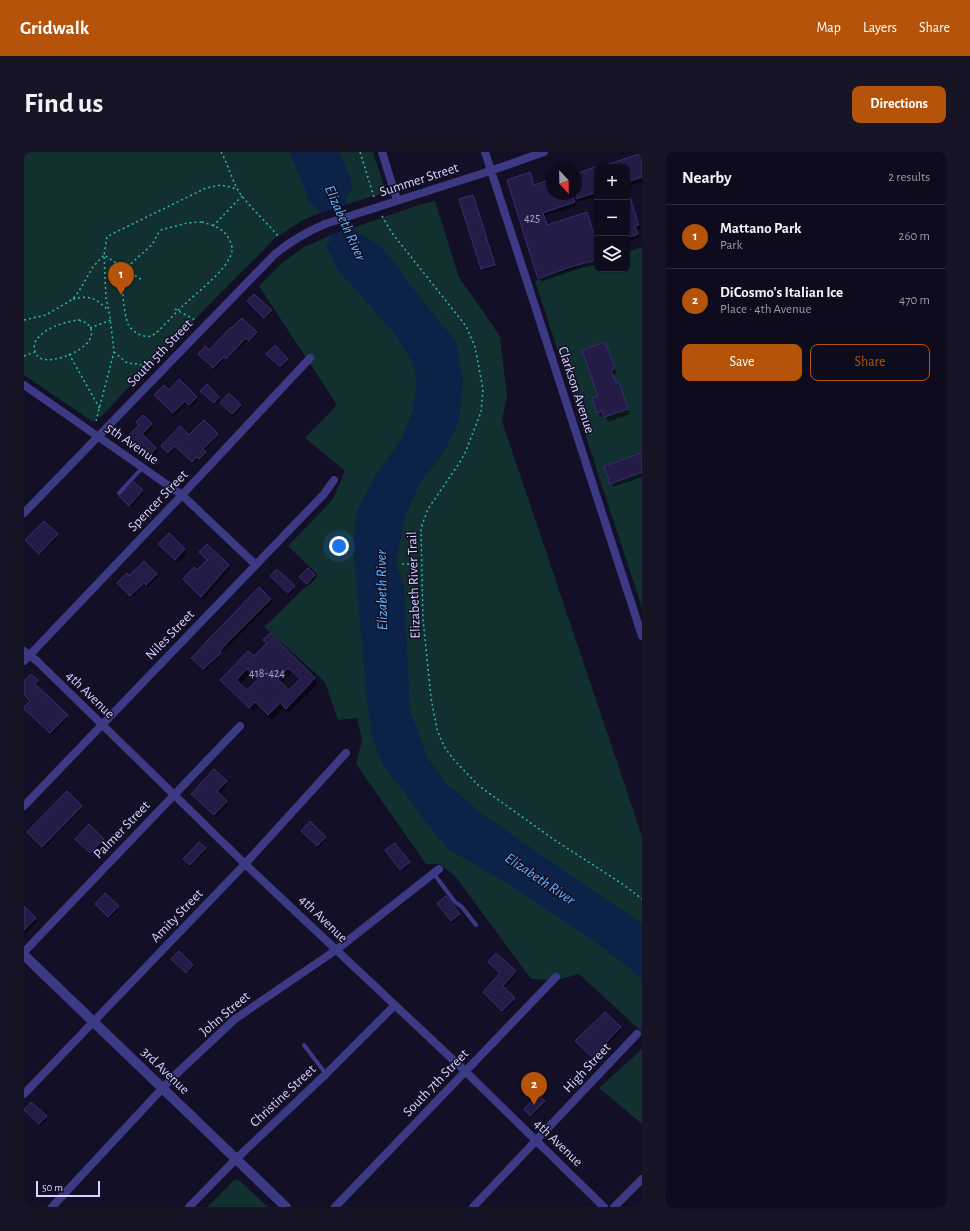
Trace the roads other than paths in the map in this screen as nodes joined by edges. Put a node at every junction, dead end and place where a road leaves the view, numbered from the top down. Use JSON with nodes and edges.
{"nodes":[{"id":1,"x":382,"y":152,"type":"edge"},
{"id":2,"x":484,"y":152,"type":"edge"},
{"id":3,"x":544,"y":152,"type":"edge"},
{"id":4,"x":490,"y":171,"type":"junction"},
{"id":5,"x":397,"y":200,"type":"junction"},
{"id":6,"x":325,"y":224,"type":"joint"},
{"id":7,"x":310,"y":358,"type":"dead end"},
{"id":8,"x":24,"y":385,"type":"edge"},
{"id":9,"x":98,"y":436,"type":"junction"},
{"id":10,"x":143,"y":467,"type":"junction"},
{"id":11,"x":334,"y":480,"type":"dead end"},
{"id":12,"x":119,"y":493,"type":"dead end"},
{"id":13,"x":182,"y":495,"type":"junction"},
{"id":14,"x":24,"y":513,"type":"edge"},
{"id":15,"x":255,"y":564,"type":"junction"},
{"id":16,"x":642,"y":636,"type":"edge"},
{"id":17,"x":26,"y":656,"type":"edge"},
{"id":18,"x":103,"y":725,"type":"junction"},
{"id":19,"x":240,"y":726,"type":"dead end"},
{"id":20,"x":346,"y":753,"type":"dead end"},
{"id":21,"x":175,"y":794,"type":"junction"},
{"id":22,"x":24,"y":806,"type":"edge"},
{"id":23,"x":245,"y":864,"type":"junction"},
{"id":24,"x":436,"y":872,"type":"joint"},
{"id":25,"x":476,"y":925,"type":"dead end"},
{"id":26,"x":336,"y":950,"type":"junction"},
{"id":27,"x":24,"y":952,"type":"edge"},
{"id":28,"x":24,"y":955,"type":"edge"},
{"id":29,"x":556,"y":977,"type":"dead end"},
{"id":30,"x":395,"y":1005,"type":"junction"},
{"id":31,"x":94,"y":1022,"type":"junction"},
{"id":32,"x":637,"y":1034,"type":"dead end"},
{"id":33,"x":304,"y":1045,"type":"dead end"},
{"id":34,"x":466,"y":1072,"type":"junction"},
{"id":35,"x":326,"y":1074,"type":"junction"},
{"id":36,"x":164,"y":1089,"type":"junction"},
{"id":37,"x":24,"y":1094,"type":"edge"},
{"id":38,"x":537,"y":1140,"type":"junction"},
{"id":39,"x":236,"y":1159,"type":"junction"},
{"id":40,"x":642,"y":1178,"type":"edge"},
{"id":41,"x":52,"y":1207,"type":"edge"},
{"id":42,"x":190,"y":1207,"type":"edge"},
{"id":43,"x":286,"y":1207,"type":"edge"},
{"id":44,"x":335,"y":1207,"type":"edge"},
{"id":45,"x":472,"y":1207,"type":"edge"},
{"id":46,"x":604,"y":1207,"type":"edge"},
{"id":47,"x":614,"y":1207,"type":"edge"}],
"edges":[{"from":1,"to":5,"type":"street"},
{"from":2,"to":4,"type":"street","name":"Clarkson Avenue"},
{"from":3,"to":4,"type":"street","name":"Summer Street"},
{"from":4,"to":5,"type":"street","name":"Summer Street"},
{"from":4,"to":16,"type":"street","name":"Clarkson Avenue"},
{"from":5,"to":6,"type":"street","name":"Summer Street"},
{"from":6,"to":9,"type":"street","name":"South 5th Street"},
{"from":7,"to":13,"type":"street","name":"Spencer Street"},
{"from":8,"to":9,"type":"street","name":"5th Avenue"},
{"from":9,"to":10,"type":"street","name":"5th Avenue"},
{"from":9,"to":14,"type":"street","name":"South 5th Street"},
{"from":10,"to":12,"type":"lane"},
{"from":10,"to":13,"type":"street","name":"5th Avenue"},
{"from":11,"to":15,"type":"street","name":"Niles Street"},
{"from":13,"to":15,"type":"street","name":"5th Avenue"},
{"from":13,"to":17,"type":"street","name":"Spencer Street"},
{"from":15,"to":18,"type":"street","name":"Niles Street"},
{"from":17,"to":18,"type":"street","name":"4th Avenue"},
{"from":18,"to":21,"type":"street","name":"4th Avenue"},
{"from":18,"to":22,"type":"street","name":"Niles Street"},
{"from":19,"to":21,"type":"street","name":"Palmer Street"},
{"from":20,"to":23,"type":"street","name":"Amity Street"},
{"from":21,"to":23,"type":"street","name":"4th Avenue"},
{"from":21,"to":27,"type":"street","name":"Palmer Street"},
{"from":23,"to":26,"type":"street","name":"4th Avenue"},
{"from":23,"to":31,"type":"street","name":"Amity Street"},
{"from":24,"to":25,"type":"lane"},
{"from":24,"to":26,"type":"street","name":"John Street"},
{"from":26,"to":30,"type":"street","name":"4th Avenue"},
{"from":26,"to":36,"type":"street","name":"John Street"},
{"from":28,"to":31,"type":"street","name":"3rd Avenue"},
{"from":29,"to":34,"type":"street","name":"South 7th Street"},
{"from":30,"to":34,"type":"street","name":"4th Avenue"},
{"from":30,"to":35,"type":"street","name":"Christine Street"},
{"from":31,"to":36,"type":"street","name":"3rd Avenue"},
{"from":31,"to":37,"type":"street","name":"Amity Street"},
{"from":32,"to":38,"type":"street","name":"High Street"},
{"from":33,"to":35,"type":"lane"},
{"from":34,"to":38,"type":"street","name":"4th Avenue"},
{"from":34,"to":44,"type":"street","name":"South 7th Street"},
{"from":35,"to":39,"type":"street","name":"Christine Street"},
{"from":36,"to":39,"type":"street","name":"3rd Avenue"},
{"from":36,"to":41,"type":"street","name":"John Street"},
{"from":38,"to":45,"type":"street","name":"High Street"},
{"from":38,"to":46,"type":"street","name":"4th Avenue"},
{"from":39,"to":42,"type":"street","name":"Christine Street"},
{"from":39,"to":43,"type":"street","name":"3rd Avenue"},
{"from":40,"to":47,"type":"street"}]}
